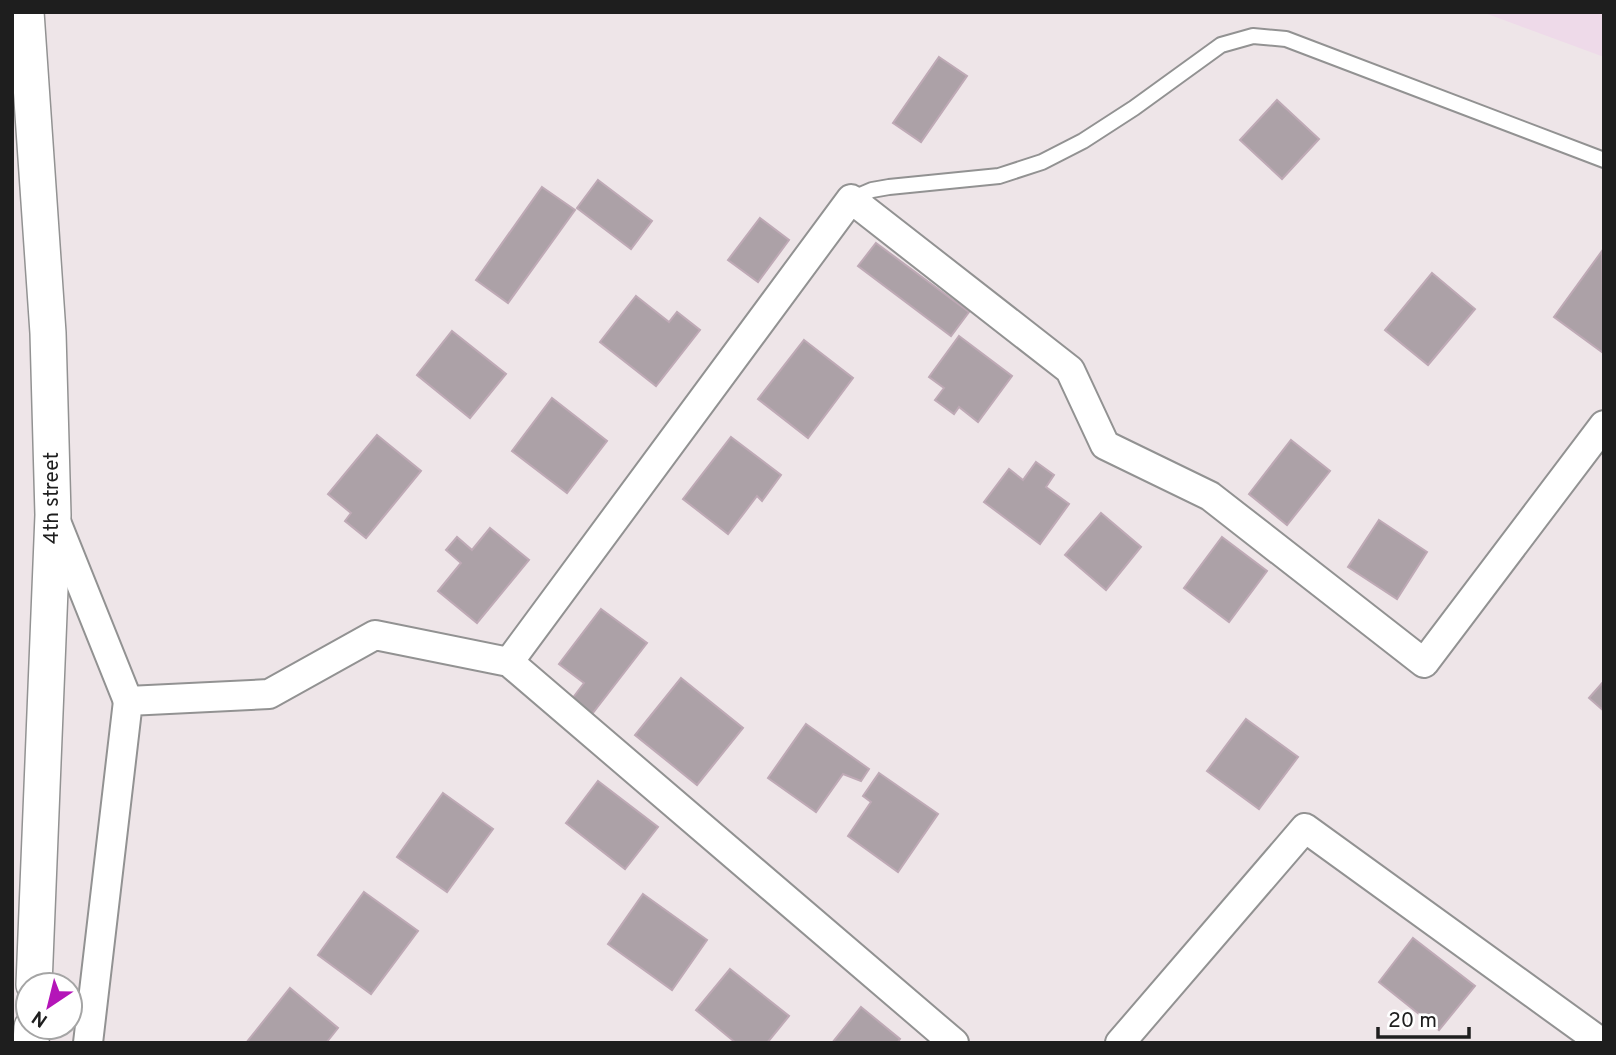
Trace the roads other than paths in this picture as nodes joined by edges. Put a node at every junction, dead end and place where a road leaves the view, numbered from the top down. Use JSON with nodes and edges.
{"nodes":[{"id":1,"x":26,"y":12,"type":"edge"},
{"id":2,"x":1604,"y":160,"type":"edge"},
{"id":3,"x":851,"y":199,"type":"junction"},
{"id":4,"x":1604,"y":425,"type":"edge"},
{"id":5,"x":53,"y":515,"type":"junction"},
{"id":6,"x":509,"y":662,"type":"junction"},
{"id":7,"x":128,"y":701,"type":"junction"},
{"id":8,"x":35,"y":971,"type":"edge"},
{"id":9,"x":88,"y":1043,"type":"edge"},
{"id":10,"x":954,"y":1043,"type":"edge"},
{"id":11,"x":1120,"y":1043,"type":"edge"},
{"id":12,"x":1602,"y":1043,"type":"edge"}],
"edges":[{"from":1,"to":5,"type":"street","name":"4th street"},
{"from":2,"to":3,"type":"lane"},
{"from":3,"to":4,"type":"street"},
{"from":3,"to":6,"type":"street"},
{"from":5,"to":7,"type":"street"},
{"from":5,"to":8,"type":"street","name":"4th street"},
{"from":6,"to":7,"type":"street"},
{"from":6,"to":10,"type":"street"},
{"from":7,"to":9,"type":"street"},
{"from":11,"to":12,"type":"street"}]}
